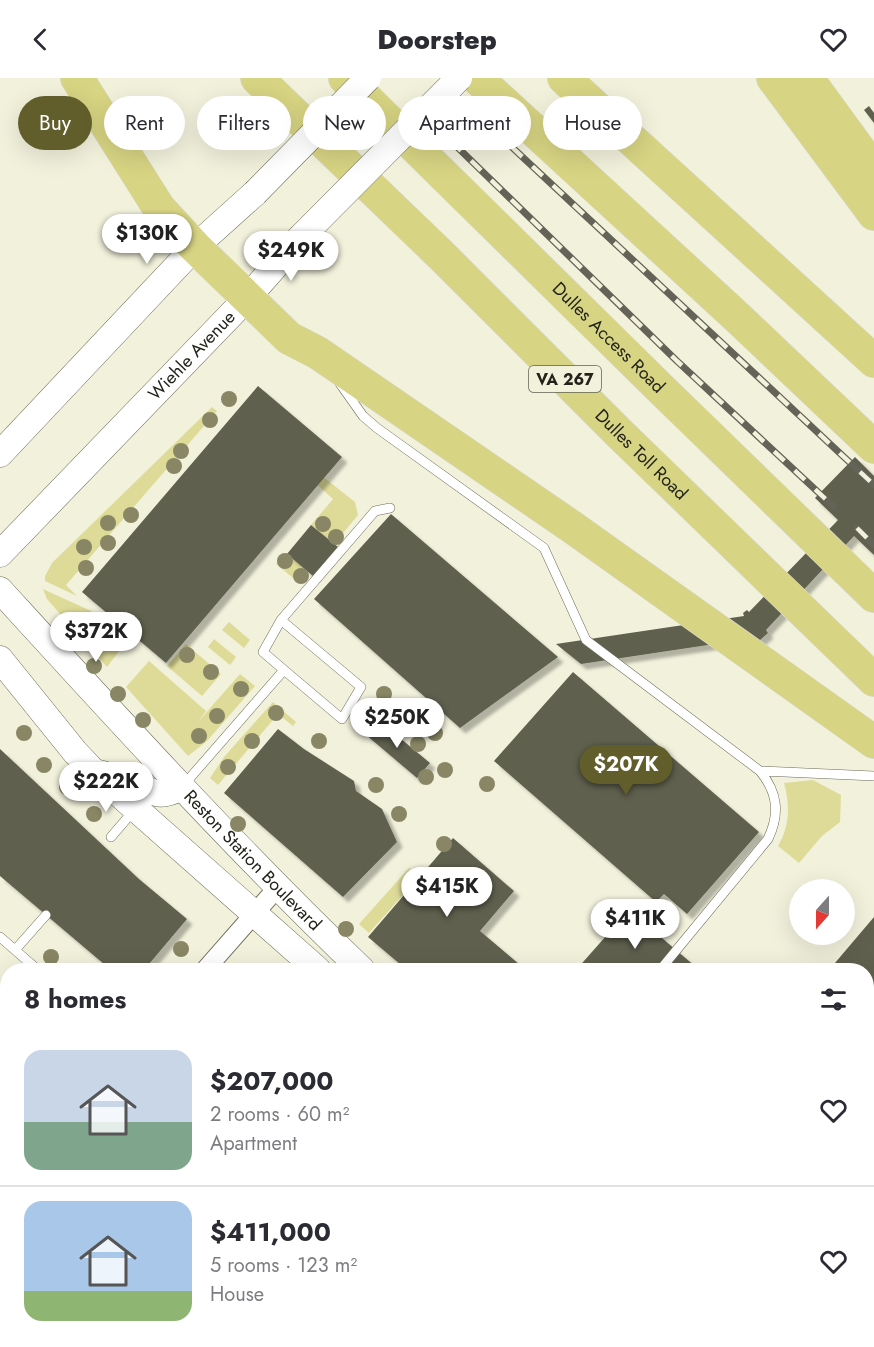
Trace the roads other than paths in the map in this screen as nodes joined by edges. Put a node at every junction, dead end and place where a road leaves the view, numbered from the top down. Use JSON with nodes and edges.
{"nodes":[{"id":1,"x":77,"y":78,"type":"edge"},
{"id":2,"x":257,"y":78,"type":"edge"},
{"id":3,"x":345,"y":78,"type":"edge"},
{"id":4,"x":368,"y":78,"type":"edge"},
{"id":5,"x":459,"y":78,"type":"edge"},
{"id":6,"x":477,"y":78,"type":"edge"},
{"id":7,"x":564,"y":78,"type":"edge"},
{"id":8,"x":773,"y":78,"type":"edge"},
{"id":9,"x":807,"y":78,"type":"edge"},
{"id":10,"x":874,"y":170,"type":"edge"},
{"id":11,"x":874,"y":214,"type":"edge"},
{"id":12,"x":195,"y":247,"type":"junction"},
{"id":13,"x":248,"y":297,"type":"junction"},
{"id":14,"x":318,"y":353,"type":"junction"},
{"id":15,"x":874,"y":361,"type":"edge"},
{"id":16,"x":874,"y":447,"type":"edge"},
{"id":17,"x":0,"y":454,"type":"edge"},
{"id":18,"x":390,"y":508,"type":"dead end"},
{"id":19,"x":0,"y":554,"type":"edge"},
{"id":20,"x":0,"y":590,"type":"edge"},
{"id":21,"x":874,"y":596,"type":"edge"},
{"id":22,"x":281,"y":620,"type":"junction"},
{"id":23,"x":0,"y":659,"type":"edge"},
{"id":24,"x":284,"y":670,"type":"junction"},
{"id":25,"x":874,"y":680,"type":"edge"},
{"id":26,"x":874,"y":742,"type":"edge"},
{"id":27,"x":93,"y":771,"type":"junction"},
{"id":28,"x":760,"y":771,"type":"junction"},
{"id":29,"x":874,"y":776,"type":"edge"},
{"id":30,"x":182,"y":788,"type":"junction"},
{"id":31,"x":135,"y":809,"type":"junction"},
{"id":32,"x":111,"y":837,"type":"dead end"},
{"id":33,"x":277,"y":888,"type":"junction"},
{"id":34,"x":255,"y":914,"type":"junction"},
{"id":35,"x":46,"y":915,"type":"dead end"},
{"id":36,"x":0,"y":938,"type":"edge"},
{"id":37,"x":15,"y":950,"type":"junction"},
{"id":38,"x":30,"y":963,"type":"edge"},
{"id":39,"x":211,"y":963,"type":"edge"},
{"id":40,"x":310,"y":963,"type":"edge"},
{"id":41,"x":355,"y":963,"type":"edge"},
{"id":42,"x":666,"y":963,"type":"edge"}],
"edges":[{"from":1,"to":12,"type":"highway"},
{"from":2,"to":25,"type":"highway","name":"Dulles Toll Road","number":"VA 267"},
{"from":3,"to":21,"type":"highway","name":"Dulles Access Road"},
{"from":4,"to":12,"type":"main road","bridge":true},
{"from":5,"to":13,"type":"main road","name":"Wiehle Avenue","bridge":true},
{"from":6,"to":16,"type":"highway"},
{"from":7,"to":15,"type":"highway"},
{"from":8,"to":11,"type":"highway"},
{"from":9,"to":10,"type":"highway"},
{"from":12,"to":13,"type":"highway"},
{"from":12,"to":17,"type":"main road"},
{"from":13,"to":14,"type":"highway"},
{"from":13,"to":19,"type":"main road","name":"Wiehle Avenue"},
{"from":14,"to":26,"type":"highway"},
{"from":14,"to":28,"type":"lane"},
{"from":18,"to":22,"type":"lane"},
{"from":20,"to":30,"type":"main road","name":"Reston Station Boulevard"},
{"from":22,"to":24,"type":"lane"},
{"from":22,"to":24,"type":"lane"},
{"from":23,"to":27,"type":"main road","name":"Reston Station Boulevard"},
{"from":24,"to":30,"type":"lane"},
{"from":27,"to":30,"type":"main road"},
{"from":27,"to":31,"type":"main road","name":"Reston Station Boulevard"},
{"from":28,"to":29,"type":"lane"},
{"from":28,"to":42,"type":"lane"},
{"from":30,"to":33,"type":"main road","name":"Reston Station Boulevard"},
{"from":31,"to":32,"type":"lane"},
{"from":31,"to":34,"type":"main road","name":"Reston Station Boulevard"},
{"from":33,"to":34,"type":"street"},
{"from":33,"to":41,"type":"main road","name":"Reston Station Boulevard"},
{"from":34,"to":39,"type":"street"},
{"from":34,"to":40,"type":"main road","name":"Reston Station Boulevard"},
{"from":35,"to":37,"type":"lane"},
{"from":36,"to":37,"type":"lane"},
{"from":37,"to":38,"type":"lane"}]}
